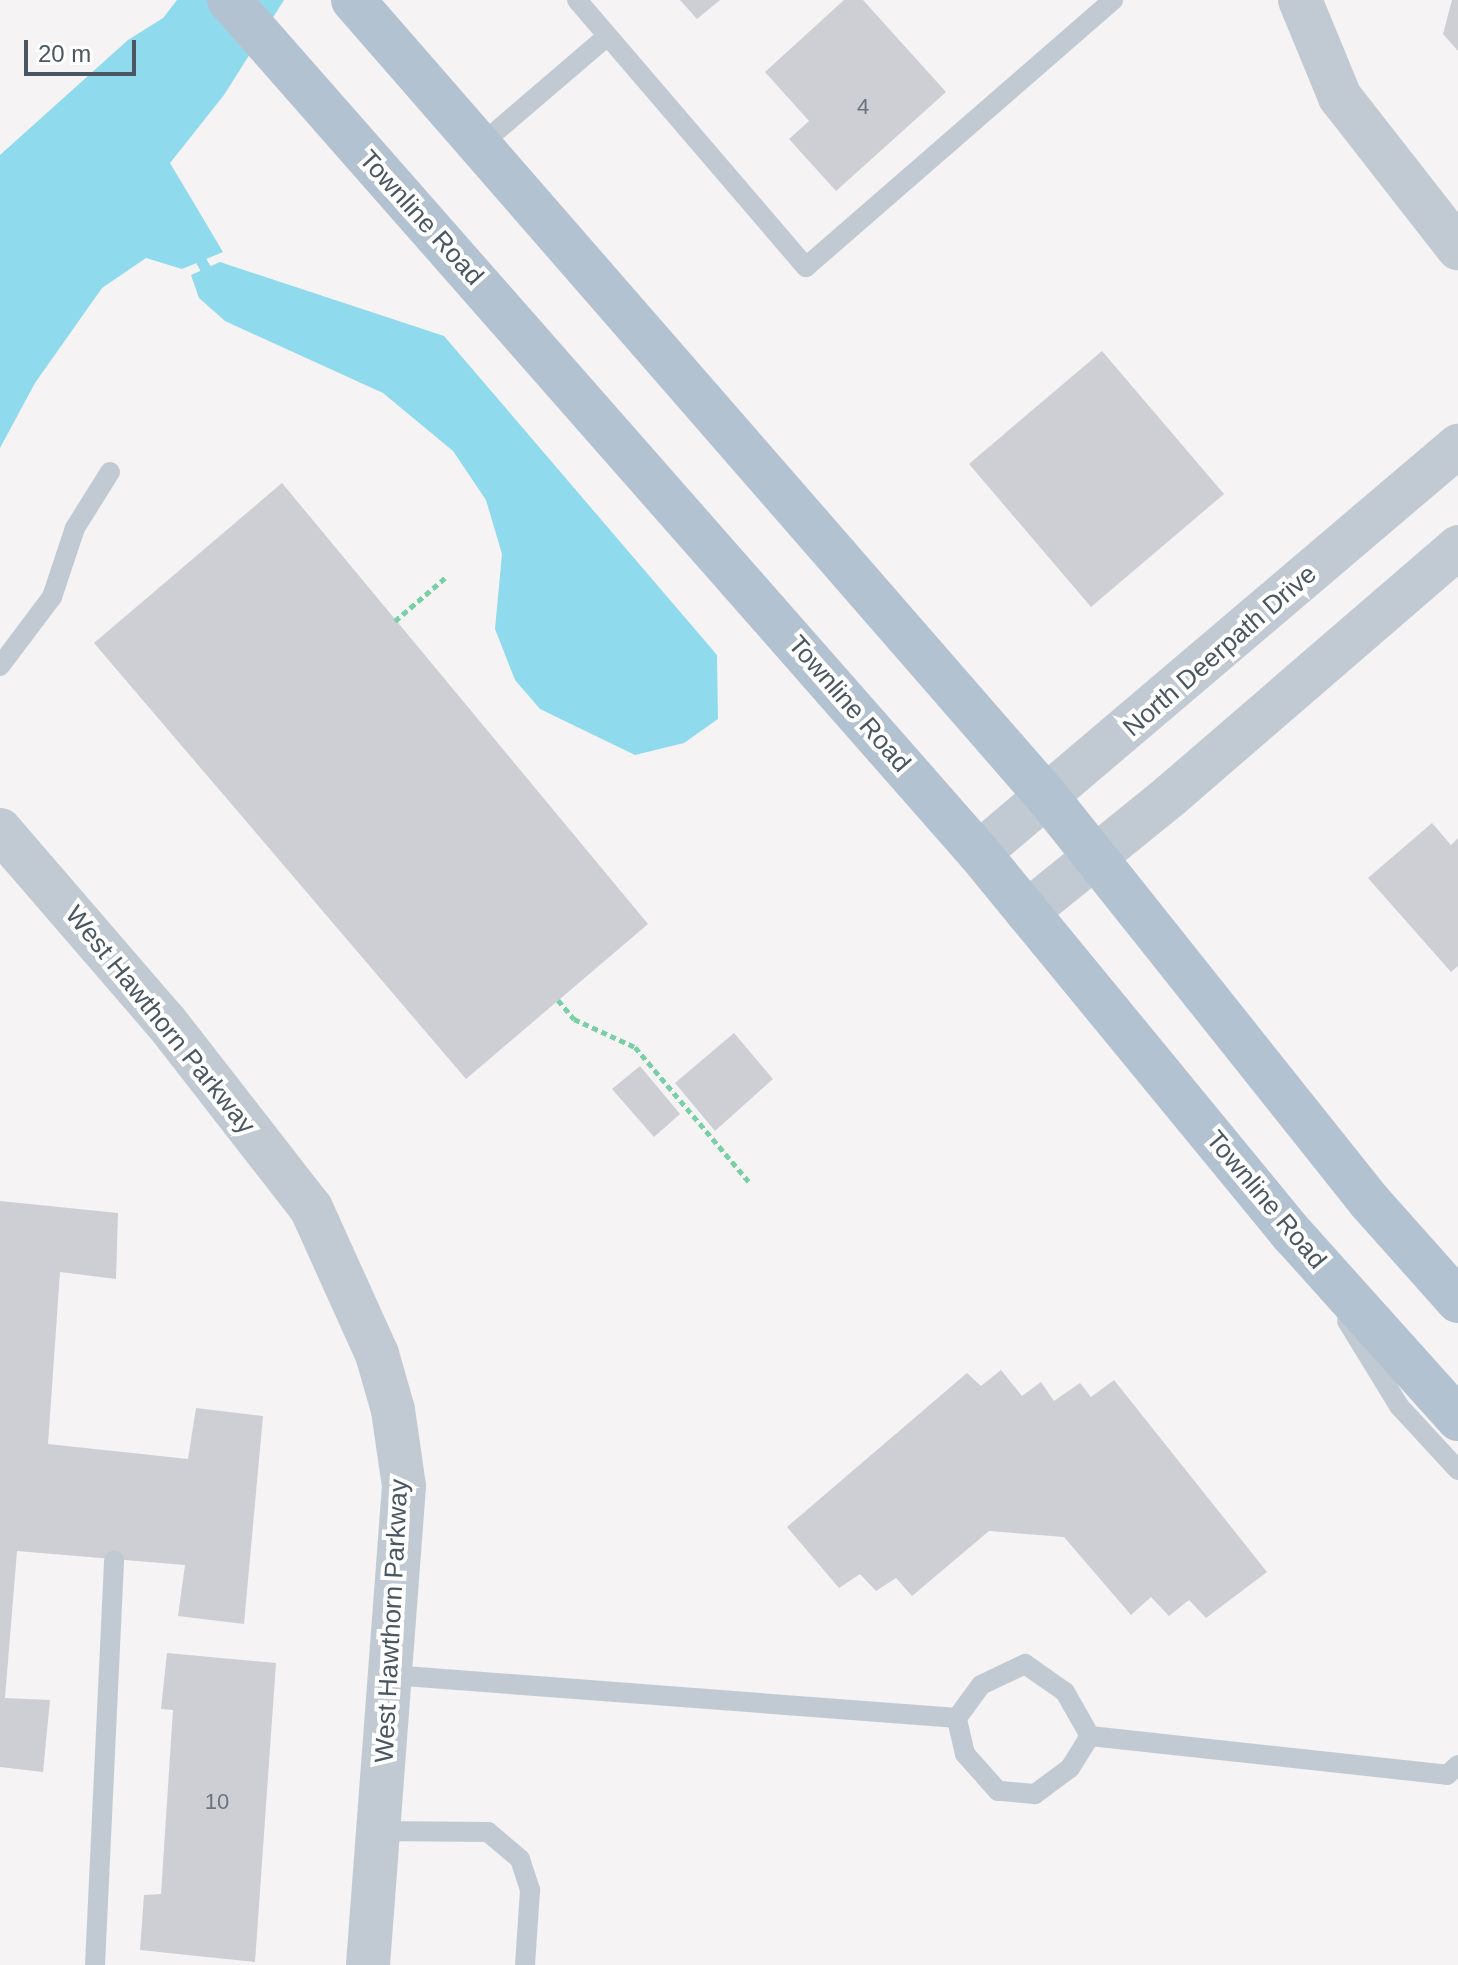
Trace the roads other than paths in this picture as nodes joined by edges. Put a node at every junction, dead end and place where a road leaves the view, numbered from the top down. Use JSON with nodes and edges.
{"nodes":[{"id":1,"x":229,"y":0,"type":"edge"},
{"id":2,"x":577,"y":0,"type":"edge"},
{"id":3,"x":1113,"y":0,"type":"edge"},
{"id":4,"x":1300,"y":0,"type":"edge"},
{"id":5,"x":361,"y":9,"type":"edge"},
{"id":6,"x":606,"y":37,"type":"junction"},
{"id":7,"x":479,"y":146,"type":"junction"},
{"id":8,"x":1458,"y":248,"type":"edge"},
{"id":9,"x":1458,"y":446,"type":"edge"},
{"id":10,"x":110,"y":472,"type":"dead end"},
{"id":11,"x":1458,"y":547,"type":"edge"},
{"id":12,"x":0,"y":666,"type":"edge"},
{"id":13,"x":1048,"y":798,"type":"junction"},
{"id":14,"x":0,"y":830,"type":"edge"},
{"id":15,"x":979,"y":853,"type":"junction"},
{"id":16,"x":1095,"y":857,"type":"junction"},
{"id":17,"x":1027,"y":912,"type":"junction"},
{"id":18,"x":1294,"y":1236,"type":"junction"},
{"id":19,"x":1458,"y":1301,"type":"edge"},
{"id":20,"x":1458,"y":1419,"type":"edge"},
{"id":21,"x":1458,"y":1470,"type":"edge"},
{"id":22,"x":114,"y":1560,"type":"dead end"},
{"id":23,"x":391,"y":1675,"type":"junction"},
{"id":24,"x":957,"y":1718,"type":"junction"},
{"id":25,"x":1090,"y":1736,"type":"junction"},
{"id":26,"x":1458,"y":1765,"type":"edge"},
{"id":27,"x":379,"y":1831,"type":"junction"},
{"id":28,"x":95,"y":1965,"type":"edge"},
{"id":29,"x":368,"y":1965,"type":"edge"},
{"id":30,"x":525,"y":1965,"type":"edge"}],
"edges":[{"from":1,"to":15,"type":"main road","name":"Townline Road"},
{"from":2,"to":6,"type":"lane"},
{"from":3,"to":6,"type":"lane"},
{"from":4,"to":8,"type":"street"},
{"from":5,"to":7,"type":"main road"},
{"from":6,"to":7,"type":"lane"},
{"from":7,"to":13,"type":"main road"},
{"from":9,"to":13,"type":"street","name":"North Deerpath Drive"},
{"from":10,"to":12,"type":"lane"},
{"from":11,"to":16,"type":"street"},
{"from":13,"to":15,"type":"street","name":"North Deerpath Drive"},
{"from":13,"to":16,"type":"main road"},
{"from":14,"to":23,"type":"street","name":"West Hawthorn Parkway"},
{"from":15,"to":17,"type":"main road","name":"Townline Road"},
{"from":16,"to":17,"type":"street"},
{"from":16,"to":19,"type":"main road"},
{"from":17,"to":18,"type":"main road","name":"Townline Road"},
{"from":18,"to":20,"type":"main road","name":"Townline Road"},
{"from":18,"to":21,"type":"lane"},
{"from":22,"to":28,"type":"lane"},
{"from":23,"to":24,"type":"lane"},
{"from":23,"to":27,"type":"street","name":"West Hawthorn Parkway"},
{"from":24,"to":25,"type":"lane"},
{"from":24,"to":25,"type":"lane"},
{"from":25,"to":26,"type":"lane"},
{"from":27,"to":29,"type":"street","name":"West Hawthorn Parkway"},
{"from":27,"to":30,"type":"lane"}]}
